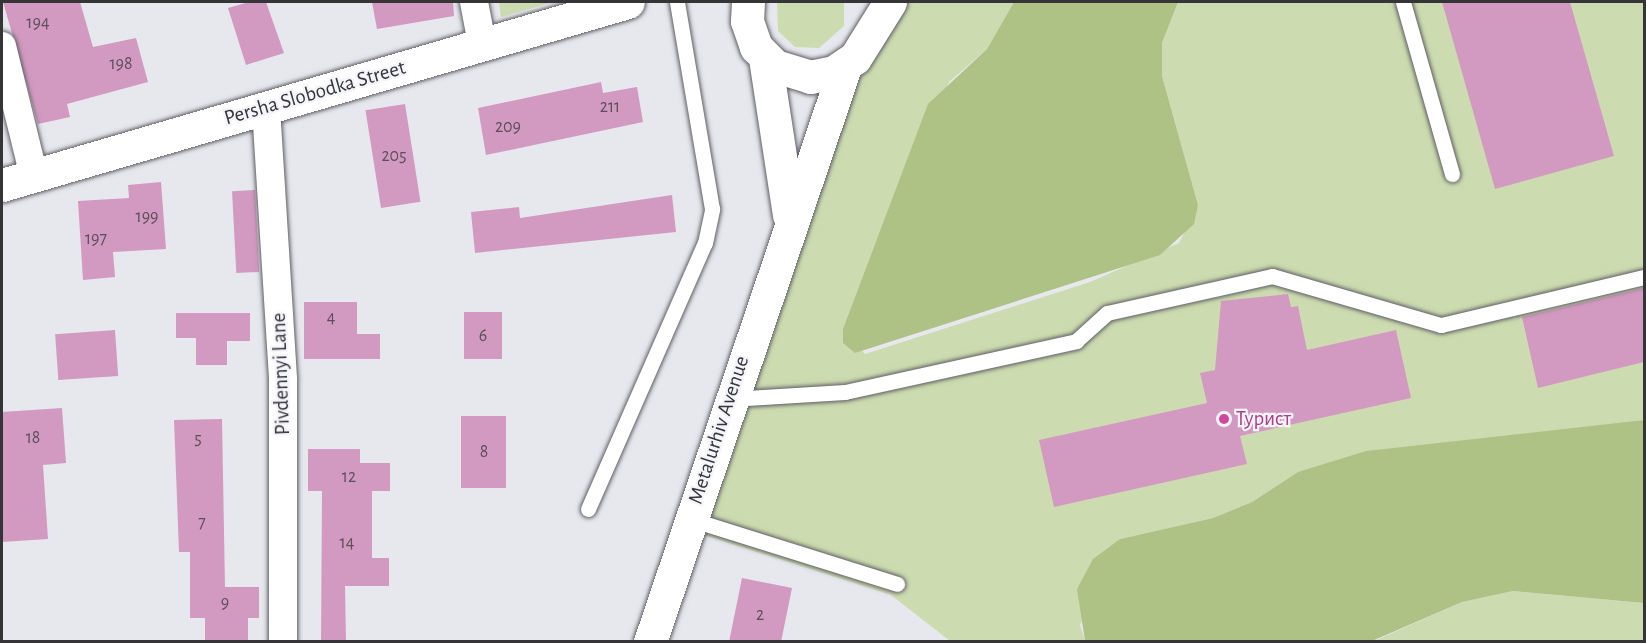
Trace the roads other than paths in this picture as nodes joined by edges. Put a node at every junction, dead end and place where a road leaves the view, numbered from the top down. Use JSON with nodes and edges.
{"nodes":[{"id":1,"x":474,"y":2,"type":"edge"},
{"id":2,"x":622,"y":2,"type":"edge"},
{"id":3,"x":676,"y":2,"type":"edge"},
{"id":4,"x":720,"y":2,"type":"edge"},
{"id":5,"x":1403,"y":2,"type":"edge"},
{"id":6,"x":878,"y":9,"type":"edge"},
{"id":7,"x":748,"y":11,"type":"edge"},
{"id":8,"x":482,"y":44,"type":"junction"},
{"id":9,"x":2,"y":46,"type":"edge"},
{"id":10,"x":765,"y":58,"type":"junction"},
{"id":11,"x":845,"y":67,"type":"junction"},
{"id":12,"x":266,"y":108,"type":"junction"},
{"id":13,"x":1452,"y":174,"type":"dead end"},
{"id":14,"x":34,"y":176,"type":"junction"},
{"id":15,"x":2,"y":185,"type":"edge"},
{"id":16,"x":789,"y":219,"type":"junction"},
{"id":17,"x":1644,"y":277,"type":"edge"},
{"id":18,"x":730,"y":399,"type":"junction"},
{"id":19,"x":588,"y":510,"type":"dead end"},
{"id":20,"x":690,"y":519,"type":"junction"},
{"id":21,"x":897,"y":585,"type":"dead end"},
{"id":22,"x":283,"y":642,"type":"edge"},
{"id":23,"x":650,"y":642,"type":"edge"}],
"edges":[{"from":1,"to":8,"type":"street"},
{"from":2,"to":8,"type":"street","name":"Persha Slobodka Street"},
{"from":3,"to":19,"type":"lane"},
{"from":4,"to":7,"type":"street"},
{"from":5,"to":13,"type":"lane"},
{"from":6,"to":11,"type":"street"},
{"from":7,"to":10,"type":"street"},
{"from":8,"to":12,"type":"street","name":"Persha Slobodka Street"},
{"from":9,"to":14,"type":"street"},
{"from":10,"to":11,"type":"street"},
{"from":10,"to":16,"type":"street"},
{"from":11,"to":16,"type":"street","name":"Metalurhiv Avenue"},
{"from":12,"to":14,"type":"street","name":"Persha Slobodka Street"},
{"from":12,"to":22,"type":"street","name":"Pivdennyi Lane"},
{"from":14,"to":15,"type":"street","name":"Persha Slobodka Street"},
{"from":16,"to":18,"type":"street","name":"Metalurhiv Avenue"},
{"from":17,"to":18,"type":"lane"},
{"from":18,"to":20,"type":"street","name":"Metalurhiv Avenue"},
{"from":20,"to":21,"type":"lane"},
{"from":20,"to":23,"type":"street","name":"Metalurhiv Avenue"}]}
